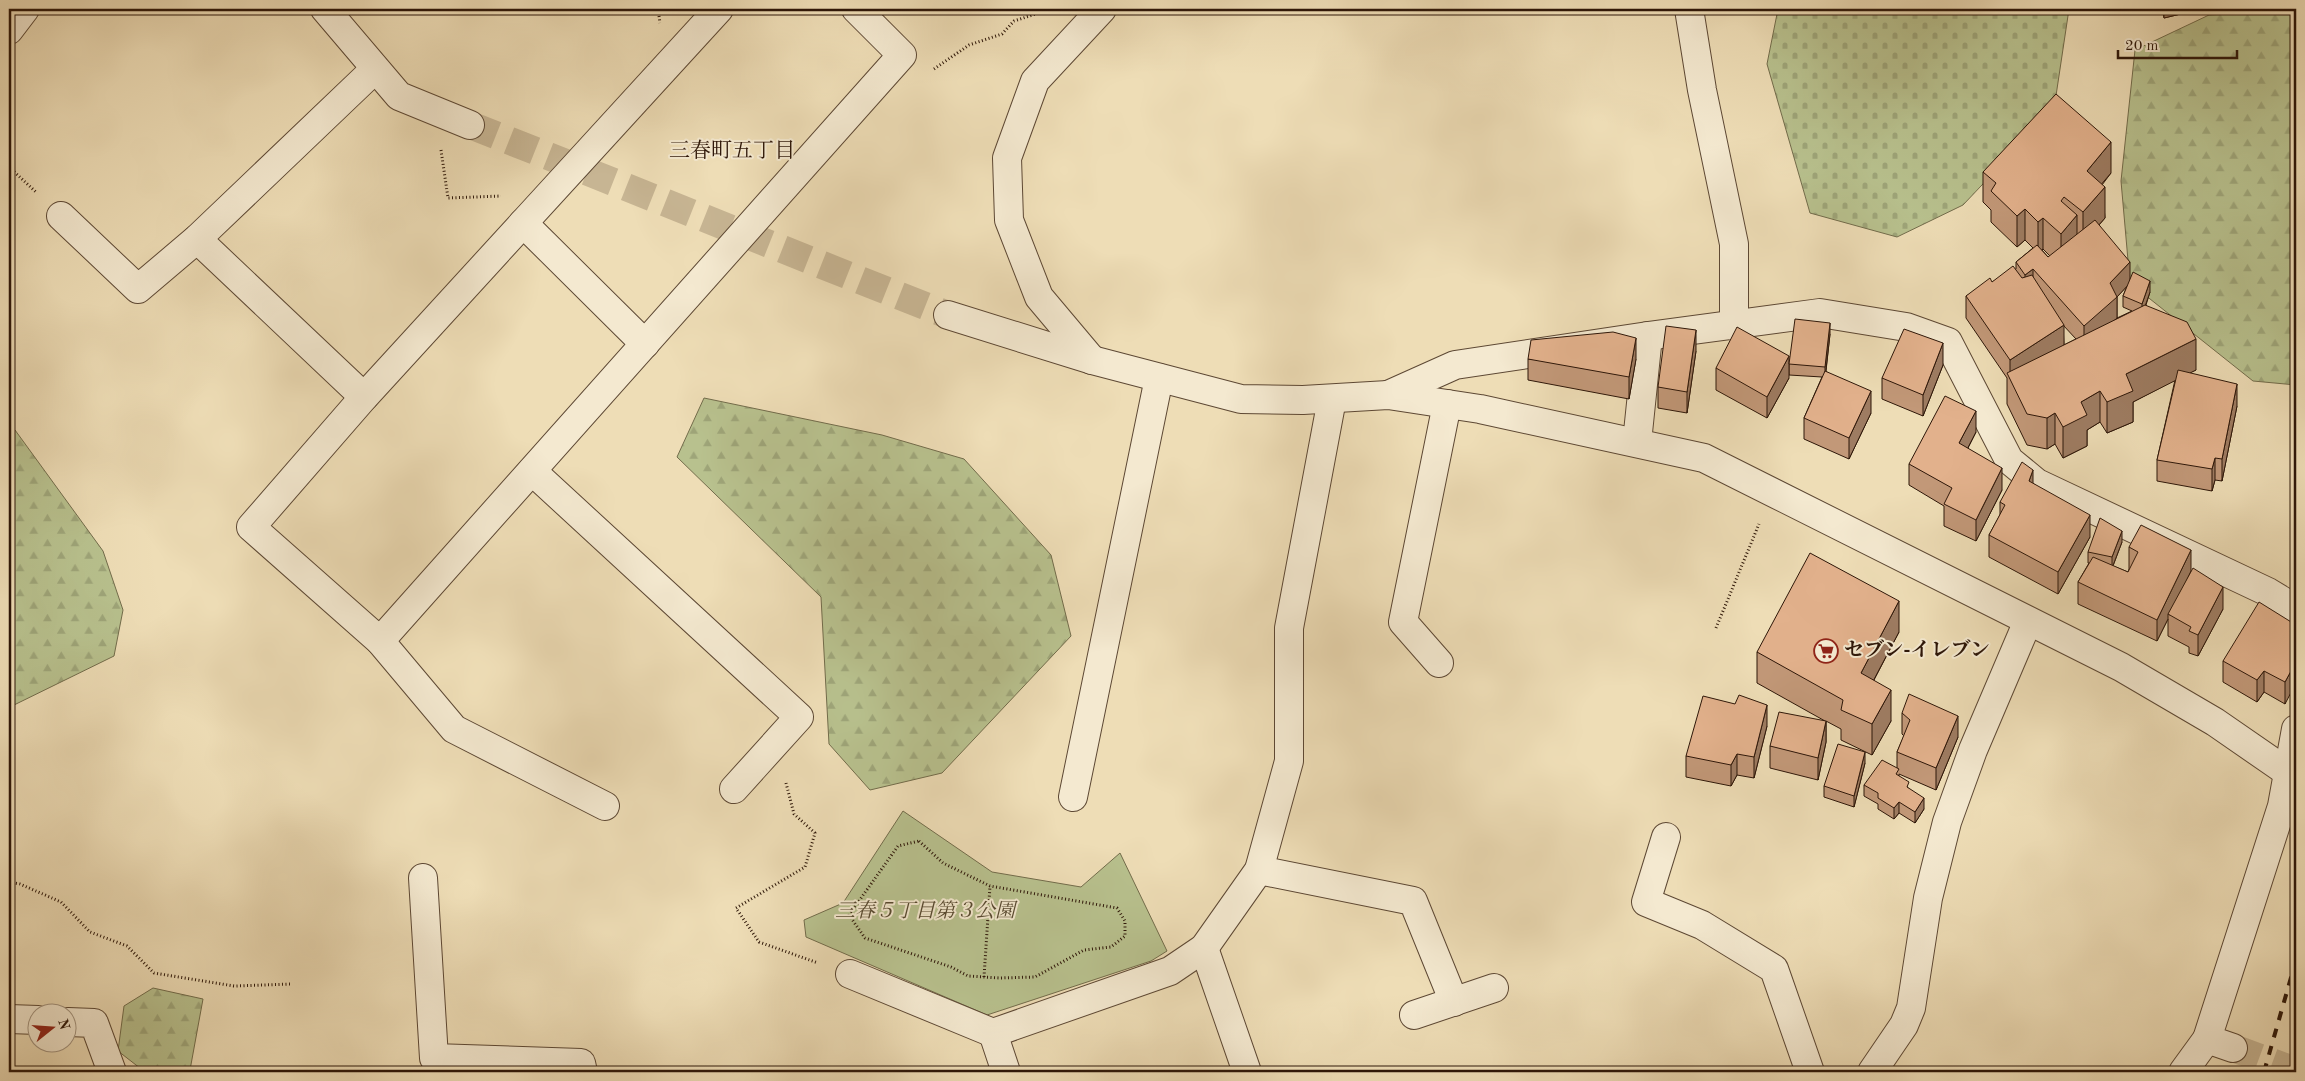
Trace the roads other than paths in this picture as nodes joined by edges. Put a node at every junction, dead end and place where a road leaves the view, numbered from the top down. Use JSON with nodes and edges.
{"nodes":[{"id":1,"x":25,"y":9,"type":"edge"},
{"id":2,"x":324,"y":9,"type":"edge"},
{"id":3,"x":718,"y":9,"type":"edge"},
{"id":4,"x":856,"y":9,"type":"edge"},
{"id":5,"x":1102,"y":9,"type":"edge"},
{"id":6,"x":1689,"y":9,"type":"edge"},
{"id":7,"x":9,"y":30,"type":"edge"},
{"id":8,"x":374,"y":70,"type":"junction"},
{"id":9,"x":470,"y":125,"type":"tunnel mouth"},
{"id":10,"x":61,"y":216,"type":"dead end"},
{"id":11,"x":523,"y":222,"type":"junction"},
{"id":12,"x":197,"y":240,"type":"junction"},
{"id":13,"x":948,"y":315,"type":"tunnel mouth"},
{"id":14,"x":1734,"y":326,"type":"junction"},
{"id":15,"x":1648,"y":336,"type":"junction"},
{"id":16,"x":645,"y":344,"type":"junction"},
{"id":17,"x":1092,"y":360,"type":"junction"},
{"id":18,"x":1160,"y":378,"type":"junction"},
{"id":19,"x":1388,"y":395,"type":"junction"},
{"id":20,"x":364,"y":397,"type":"junction"},
{"id":21,"x":1332,"y":399,"type":"junction"},
{"id":22,"x":1446,"y":404,"type":"junction"},
{"id":23,"x":1637,"y":442,"type":"junction"},
{"id":24,"x":532,"y":471,"type":"junction"},
{"id":25,"x":2296,"y":609,"type":"edge"},
{"id":26,"x":2028,"y":621,"type":"junction"},
{"id":27,"x":380,"y":641,"type":"junction"},
{"id":28,"x":1439,"y":663,"type":"dead end"},
{"id":29,"x":2296,"y":729,"type":"edge"},
{"id":30,"x":2292,"y":775,"type":"edge"},
{"id":31,"x":734,"y":789,"type":"dead end"},
{"id":32,"x":1073,"y":797,"type":"dead end"},
{"id":33,"x":605,"y":806,"type":"dead end"},
{"id":34,"x":1666,"y":837,"type":"dead end"},
{"id":35,"x":1258,"y":870,"type":"junction"},
{"id":36,"x":423,"y":878,"type":"dead end"},
{"id":37,"x":1204,"y":948,"type":"junction"},
{"id":38,"x":850,"y":974,"type":"road end"},
{"id":39,"x":1494,"y":988,"type":"dead end"},
{"id":40,"x":1454,"y":1002,"type":"junction"},
{"id":41,"x":1414,"y":1015,"type":"dead end"},
{"id":42,"x":9,"y":1019,"type":"edge"},
{"id":43,"x":28,"y":1020,"type":"edge"},
{"id":44,"x":78,"y":1022,"type":"edge"},
{"id":45,"x":993,"y":1033,"type":"junction"},
{"id":46,"x":2208,"y":1039,"type":"junction"},
{"id":47,"x":2234,"y":1048,"type":"tunnel mouth"},
{"id":48,"x":112,"y":1072,"type":"edge"},
{"id":49,"x":583,"y":1072,"type":"edge"},
{"id":50,"x":1006,"y":1072,"type":"edge"},
{"id":51,"x":1247,"y":1072,"type":"edge"},
{"id":52,"x":1810,"y":1072,"type":"edge"},
{"id":53,"x":1872,"y":1072,"type":"edge"},
{"id":54,"x":2183,"y":1072,"type":"edge"}],
"edges":[{"from":1,"to":7,"type":"street"},
{"from":2,"to":8,"type":"street"},
{"from":3,"to":11,"type":"street"},
{"from":4,"to":16,"type":"street"},
{"from":5,"to":17,"type":"street"},
{"from":6,"to":14,"type":"street"},
{"from":8,"to":9,"type":"street"},
{"from":8,"to":12,"type":"street"},
{"from":10,"to":12,"type":"street"},
{"from":11,"to":16,"type":"street"},
{"from":11,"to":20,"type":"street"},
{"from":12,"to":20,"type":"street"},
{"from":13,"to":17,"type":"street"},
{"from":14,"to":15,"type":"street"},
{"from":14,"to":25,"type":"street"},
{"from":15,"to":19,"type":"street"},
{"from":15,"to":23,"type":"street"},
{"from":16,"to":24,"type":"street"},
{"from":17,"to":18,"type":"street"},
{"from":18,"to":21,"type":"street"},
{"from":18,"to":32,"type":"street"},
{"from":19,"to":21,"type":"street"},
{"from":19,"to":22,"type":"street"},
{"from":20,"to":27,"type":"street"},
{"from":21,"to":35,"type":"street"},
{"from":22,"to":23,"type":"street"},
{"from":22,"to":28,"type":"street"},
{"from":23,"to":26,"type":"street"},
{"from":24,"to":27,"type":"street"},
{"from":24,"to":31,"type":"street"},
{"from":26,"to":30,"type":"street"},
{"from":26,"to":53,"type":"street"},
{"from":27,"to":33,"type":"street"},
{"from":29,"to":30,"type":"street"},
{"from":30,"to":46,"type":"street"},
{"from":34,"to":52,"type":"street"},
{"from":35,"to":37,"type":"street"},
{"from":35,"to":40,"type":"street"},
{"from":36,"to":49,"type":"street"},
{"from":37,"to":45,"type":"street"},
{"from":37,"to":51,"type":"street"},
{"from":38,"to":45,"type":"street"},
{"from":39,"to":40,"type":"street"},
{"from":40,"to":41,"type":"street"},
{"from":42,"to":43,"type":"street"},
{"from":44,"to":48,"type":"street"},
{"from":45,"to":50,"type":"street"},
{"from":46,"to":47,"type":"street"},
{"from":46,"to":54,"type":"street"}]}
